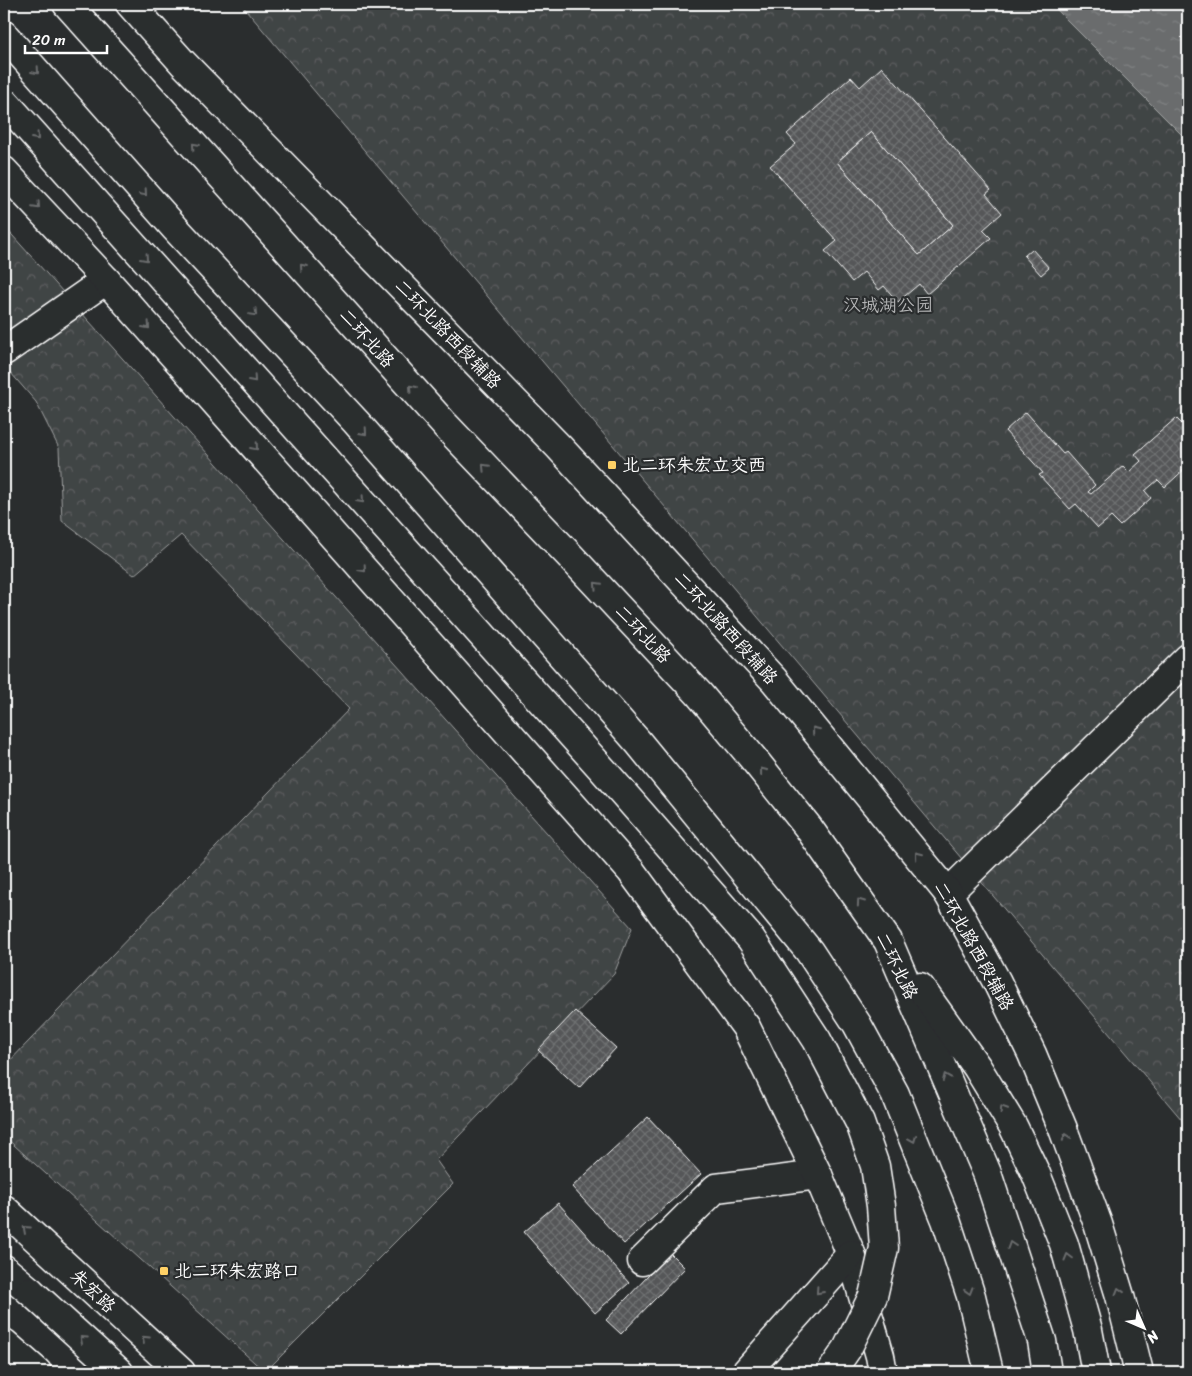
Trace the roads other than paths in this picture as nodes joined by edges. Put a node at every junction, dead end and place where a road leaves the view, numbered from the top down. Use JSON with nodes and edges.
{"nodes":[{"id":1,"x":67,"y":4,"type":"edge"},
{"id":2,"x":130,"y":4,"type":"edge"},
{"id":3,"x":4,"y":34,"type":"edge"},
{"id":4,"x":4,"y":101,"type":"edge"},
{"id":5,"x":4,"y":171,"type":"edge"},
{"id":6,"x":106,"y":280,"type":"junction"},
{"id":7,"x":6,"y":344,"type":"edge"},
{"id":8,"x":1188,"y":658,"type":"edge"},
{"id":9,"x":948,"y":893,"type":"junction"},
{"id":10,"x":888,"y":941,"type":"junction"},
{"id":11,"x":818,"y":1175,"type":"junction"},
{"id":12,"x":4,"y":1210,"type":"edge"},
{"id":13,"x":851,"y":1254,"type":"junction"},
{"id":14,"x":642,"y":1261,"type":"dead end"},
{"id":15,"x":4,"y":1269,"type":"edge"},
{"id":16,"x":4,"y":1343,"type":"edge"},
{"id":17,"x":988,"y":1365,"type":"edge"},
{"id":18,"x":37,"y":1372,"type":"edge"},
{"id":19,"x":119,"y":1372,"type":"edge"},
{"id":20,"x":181,"y":1372,"type":"edge"},
{"id":21,"x":746,"y":1372,"type":"edge"},
{"id":22,"x":831,"y":1372,"type":"edge"},
{"id":23,"x":883,"y":1372,"type":"edge"},
{"id":24,"x":1047,"y":1372,"type":"edge"},
{"id":25,"x":1096,"y":1372,"type":"edge"},
{"id":26,"x":1139,"y":1372,"type":"edge"}],
"edges":[{"from":10,"to":1,"type":"main road","name":"二环北路","one_way":true},
{"from":9,"to":2,"type":"main road","name":"二环北路西段辅路","one_way":true},
{"from":3,"to":17,"type":"main road","one_way":true},
{"from":4,"to":22,"type":"main road","one_way":true,"bridge":true},
{"from":5,"to":6,"type":"main road","one_way":true},
{"from":6,"to":7,"type":"main road"},
{"from":6,"to":11,"type":"main road","one_way":true},
{"from":8,"to":9,"type":"main road"},
{"from":26,"to":9,"type":"main road","name":"二环北路西段辅路","one_way":true},
{"from":24,"to":10,"type":"main road","name":"二环北路","one_way":true},
{"from":25,"to":10,"type":"main road","one_way":true},
{"from":11,"to":13,"type":"main road"},
{"from":11,"to":14,"type":"main road"},
{"from":20,"to":12,"type":"main road","name":"朱宏路","one_way":true},
{"from":13,"to":21,"type":"main road","one_way":true},
{"from":13,"to":23,"type":"main road"},
{"from":19,"to":15,"type":"main road","one_way":true},
{"from":16,"to":18,"type":"main road"}]}
